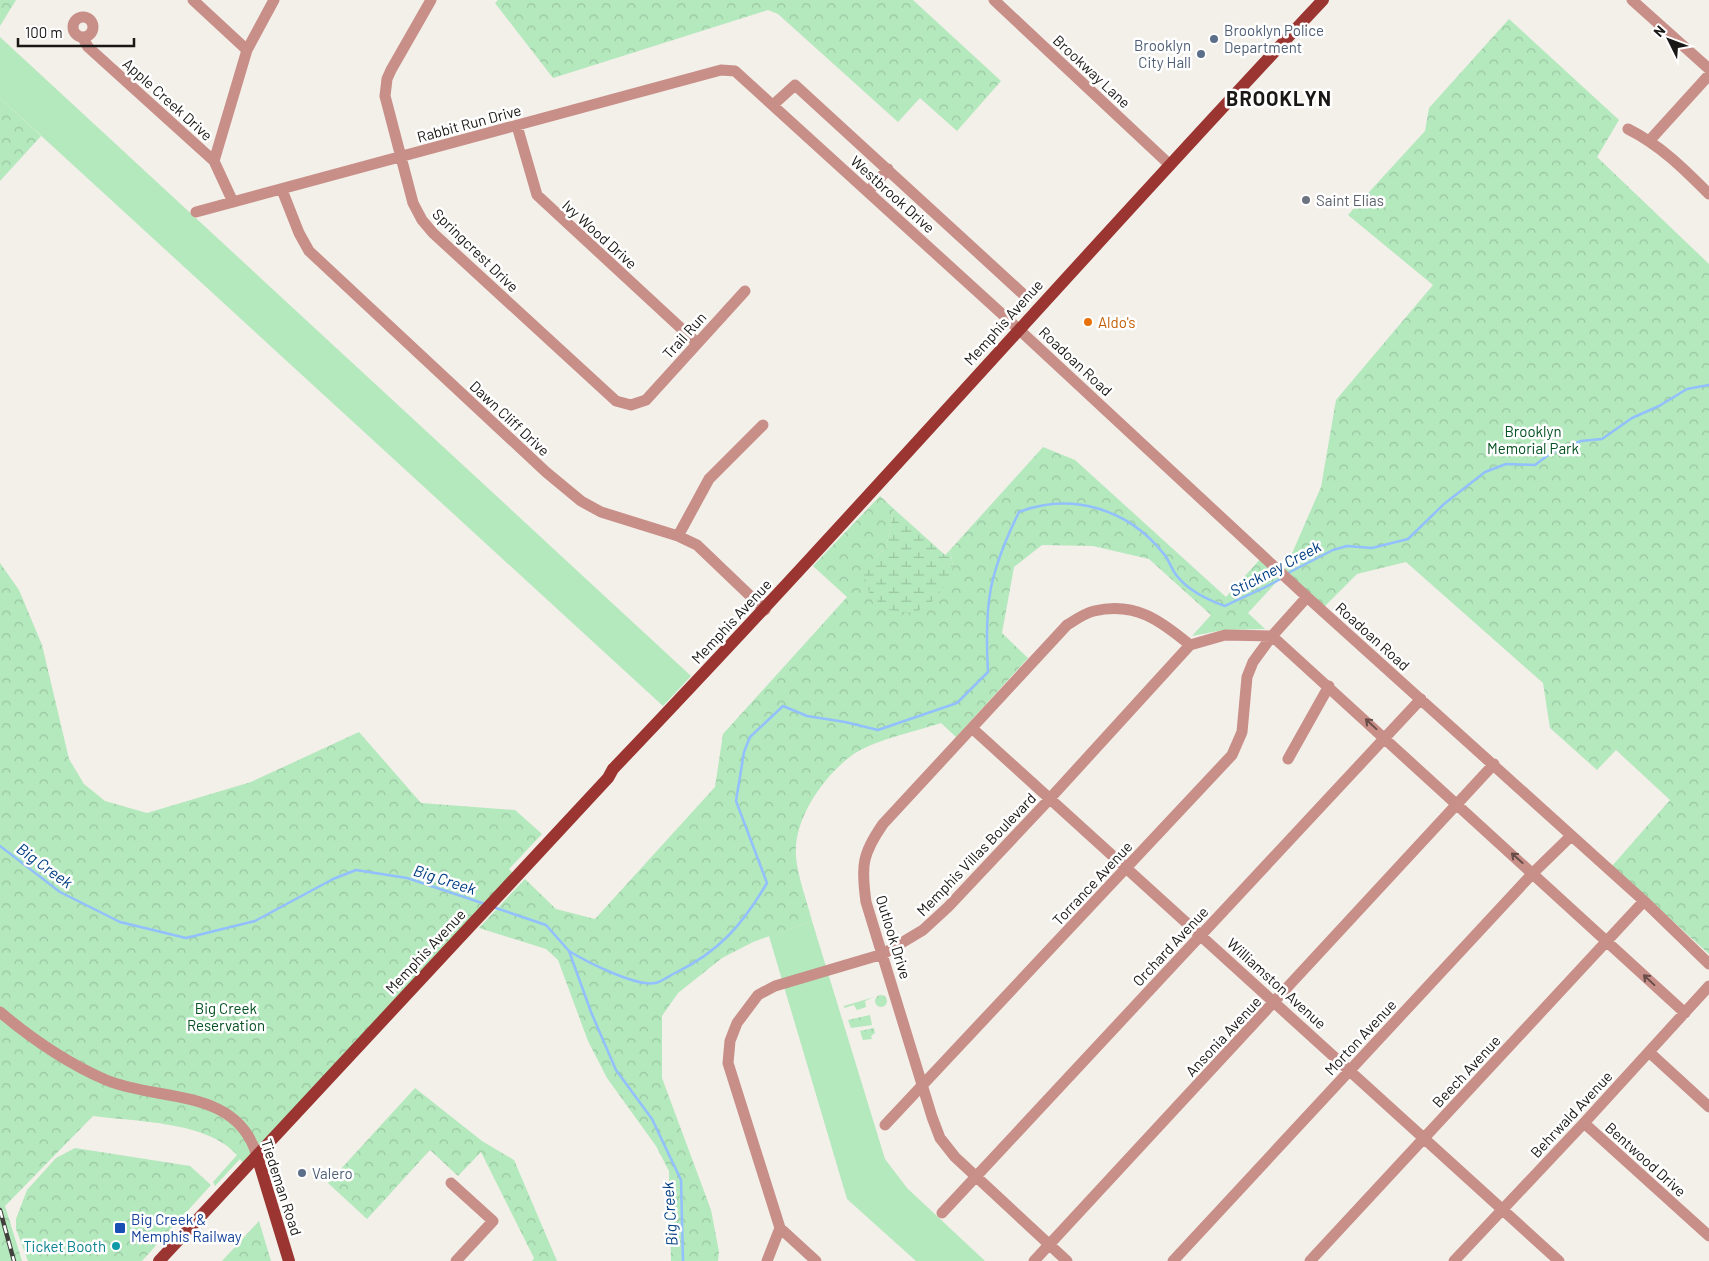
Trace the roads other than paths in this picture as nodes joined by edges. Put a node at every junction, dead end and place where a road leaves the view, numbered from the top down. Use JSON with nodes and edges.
{"nodes":[{"id":1,"x":193,"y":0,"type":"edge"},
{"id":2,"x":274,"y":0,"type":"edge"},
{"id":3,"x":431,"y":0,"type":"edge"},
{"id":4,"x":994,"y":0,"type":"edge"},
{"id":5,"x":1323,"y":0,"type":"edge"},
{"id":6,"x":1633,"y":0,"type":"edge"},
{"id":7,"x":83,"y":38,"type":"dead end"},
{"id":8,"x":247,"y":50,"type":"junction"},
{"id":9,"x":1709,"y":69,"type":"edge"},
{"id":10,"x":1709,"y":75,"type":"edge"},
{"id":11,"x":748,"y":81,"type":"joint"},
{"id":12,"x":773,"y":105,"type":"junction"},
{"id":13,"x":517,"y":126,"type":"junction"},
{"id":14,"x":1628,"y":129,"type":"dead end"},
{"id":15,"x":1650,"y":140,"type":"junction"},
{"id":16,"x":402,"y":157,"type":"junction"},
{"id":17,"x":214,"y":160,"type":"junction"},
{"id":18,"x":1170,"y":165,"type":"junction"},
{"id":19,"x":888,"y":169,"type":"junction"},
{"id":20,"x":282,"y":190,"type":"junction"},
{"id":21,"x":868,"y":192,"type":"junction"},
{"id":22,"x":1709,"y":194,"type":"edge"},
{"id":23,"x":233,"y":202,"type":"junction"},
{"id":24,"x":196,"y":212,"type":"dead end"},
{"id":25,"x":745,"y":291,"type":"dead end"},
{"id":26,"x":1023,"y":294,"type":"dead end"},
{"id":27,"x":1018,"y":328,"type":"junction"},
{"id":28,"x":697,"y":343,"type":"junction"},
{"id":29,"x":646,"y":400,"type":"joint"},
{"id":30,"x":763,"y":425,"type":"dead end"},
{"id":31,"x":678,"y":536,"type":"junction"},
{"id":32,"x":1307,"y":597,"type":"junction"},
{"id":33,"x":765,"y":610,"type":"junction"},
{"id":34,"x":1272,"y":636,"type":"junction"},
{"id":35,"x":1190,"y":645,"type":"junction"},
{"id":36,"x":1329,"y":686,"type":"junction"},
{"id":37,"x":1421,"y":699,"type":"junction"},
{"id":38,"x":973,"y":729,"type":"junction"},
{"id":39,"x":1386,"y":738,"type":"junction"},
{"id":40,"x":1288,"y":759,"type":"dead end"},
{"id":41,"x":1494,"y":764,"type":"junction"},
{"id":42,"x":1050,"y":798,"type":"junction"},
{"id":43,"x":1458,"y":805,"type":"junction"},
{"id":44,"x":1571,"y":836,"type":"junction"},
{"id":45,"x":1127,"y":867,"type":"junction"},
{"id":46,"x":1533,"y":873,"type":"junction"},
{"id":47,"x":1644,"y":901,"type":"junction"},
{"id":48,"x":1201,"y":934,"type":"junction"},
{"id":49,"x":1608,"y":942,"type":"junction"},
{"id":50,"x":883,"y":954,"type":"junction"},
{"id":51,"x":1709,"y":964,"type":"edge"},
{"id":52,"x":1709,"y":986,"type":"edge"},
{"id":53,"x":1276,"y":1002,"type":"junction"},
{"id":54,"x":0,"y":1012,"type":"edge"},
{"id":55,"x":1685,"y":1013,"type":"junction"},
{"id":56,"x":1649,"y":1052,"type":"junction"},
{"id":57,"x":1350,"y":1070,"type":"junction"},
{"id":58,"x":923,"y":1087,"type":"junction"},
{"id":59,"x":1709,"y":1107,"type":"edge"},
{"id":60,"x":1584,"y":1123,"type":"junction"},
{"id":61,"x":885,"y":1125,"type":"dead end"},
{"id":62,"x":1422,"y":1138,"type":"junction"},
{"id":63,"x":257,"y":1156,"type":"junction"},
{"id":64,"x":974,"y":1177,"type":"junction"},
{"id":65,"x":451,"y":1183,"type":"dead end"},
{"id":66,"x":1502,"y":1210,"type":"junction"},
{"id":67,"x":942,"y":1213,"type":"dead end"},
{"id":68,"x":780,"y":1228,"type":"junction"},
{"id":69,"x":1709,"y":1236,"type":"edge"},
{"id":70,"x":1050,"y":1245,"type":"junction"},
{"id":71,"x":159,"y":1261,"type":"edge"},
{"id":72,"x":289,"y":1261,"type":"edge"},
{"id":73,"x":456,"y":1261,"type":"edge"},
{"id":74,"x":766,"y":1261,"type":"edge"},
{"id":75,"x":816,"y":1261,"type":"edge"},
{"id":76,"x":1034,"y":1261,"type":"edge"},
{"id":77,"x":1067,"y":1261,"type":"edge"},
{"id":78,"x":1173,"y":1261,"type":"edge"},
{"id":79,"x":1310,"y":1261,"type":"edge"},
{"id":80,"x":1454,"y":1261,"type":"edge"},
{"id":81,"x":1559,"y":1261,"type":"edge"}],
"edges":[{"from":1,"to":8,"type":"street"},
{"from":2,"to":8,"type":"street"},
{"from":3,"to":16,"type":"street","name":"Springcrest Drive"},
{"from":4,"to":18,"type":"street","name":"Brookway Lane"},
{"from":5,"to":18,"type":"main road","name":"Memphis Avenue"},
{"from":6,"to":9,"type":"street"},
{"from":7,"to":17,"type":"street","name":"Apple Creek Drive"},
{"from":8,"to":17,"type":"street"},
{"from":10,"to":15,"type":"street"},
{"from":11,"to":12,"type":"street","name":"Westbrook Drive"},
{"from":11,"to":13,"type":"street","name":"Rabbit Run Drive"},
{"from":12,"to":19,"type":"street"},
{"from":12,"to":21,"type":"street","name":"Westbrook Drive"},
{"from":13,"to":16,"type":"street","name":"Rabbit Run Drive"},
{"from":13,"to":28,"type":"street","name":"Ivy Wood Drive"},
{"from":14,"to":15,"type":"street"},
{"from":15,"to":22,"type":"street"},
{"from":16,"to":20,"type":"street","name":"Rabbit Run Drive"},
{"from":16,"to":29,"type":"street","name":"Springcrest Drive"},
{"from":17,"to":23,"type":"street"},
{"from":18,"to":27,"type":"main road","name":"Memphis Avenue"},
{"from":19,"to":21,"type":"street"},
{"from":19,"to":26,"type":"street"},
{"from":20,"to":23,"type":"street","name":"Rabbit Run Drive"},
{"from":20,"to":31,"type":"street","name":"Dawn Cliff Drive"},
{"from":21,"to":27,"type":"street","name":"Westbrook Drive"},
{"from":23,"to":24,"type":"street","name":"Rabbit Run Drive"},
{"from":25,"to":28,"type":"street","name":"Trail Run"},
{"from":27,"to":32,"type":"street","name":"Roadoan Road"},
{"from":27,"to":33,"type":"main road","name":"Memphis Avenue"},
{"from":28,"to":29,"type":"street","name":"Trail Run"},
{"from":30,"to":31,"type":"street"},
{"from":31,"to":33,"type":"street","name":"Dawn Cliff Drive"},
{"from":32,"to":34,"type":"street"},
{"from":32,"to":37,"type":"street","name":"Roadoan Road"},
{"from":33,"to":63,"type":"main road","name":"Memphis Avenue"},
{"from":34,"to":35,"type":"street"},
{"from":34,"to":36,"type":"street"},
{"from":34,"to":45,"type":"street","name":"Torrance Avenue"},
{"from":35,"to":38,"type":"street","name":"Outlook Drive"},
{"from":35,"to":42,"type":"street","name":"Memphis Villas Boulevard"},
{"from":39,"to":36,"type":"street","one_way":true},
{"from":36,"to":40,"type":"street"},
{"from":37,"to":39,"type":"street","name":"Orchard Avenue"},
{"from":37,"to":41,"type":"street","name":"Roadoan Road"},
{"from":38,"to":42,"type":"street","name":"Williamston Avenue"},
{"from":38,"to":50,"type":"street","name":"Outlook Drive"},
{"from":39,"to":43,"type":"street"},
{"from":39,"to":48,"type":"street","name":"Orchard Avenue"},
{"from":41,"to":43,"type":"street","name":"Ansonia Avenue"},
{"from":41,"to":44,"type":"street","name":"Roadoan Road"},
{"from":42,"to":45,"type":"street","name":"Williamston Avenue"},
{"from":42,"to":50,"type":"street","name":"Memphis Villas Boulevard"},
{"from":46,"to":43,"type":"street","one_way":true},
{"from":43,"to":53,"type":"street","name":"Ansonia Avenue"},
{"from":44,"to":46,"type":"street","name":"Morton Avenue"},
{"from":44,"to":47,"type":"street","name":"Roadoan Road"},
{"from":45,"to":48,"type":"street","name":"Williamston Avenue"},
{"from":45,"to":58,"type":"street","name":"Torrance Avenue"},
{"from":46,"to":49,"type":"street"},
{"from":46,"to":57,"type":"street","name":"Morton Avenue"},
{"from":47,"to":49,"type":"street","name":"Beech Avenue"},
{"from":47,"to":51,"type":"street","name":"Roadoan Road"},
{"from":48,"to":53,"type":"street","name":"Williamston Avenue"},
{"from":48,"to":64,"type":"street","name":"Orchard Avenue"},
{"from":55,"to":49,"type":"street","one_way":true},
{"from":49,"to":62,"type":"street","name":"Beech Avenue"},
{"from":50,"to":58,"type":"street","name":"Outlook Drive"},
{"from":50,"to":68,"type":"street","name":"Memphis Villas Boulevard"},
{"from":52,"to":55,"type":"street","name":"Behrwald Avenue"},
{"from":53,"to":57,"type":"street","name":"Williamston Avenue"},
{"from":53,"to":70,"type":"street","name":"Ansonia Avenue"},
{"from":54,"to":63,"type":"street","name":"Tiedeman Road"},
{"from":55,"to":56,"type":"street","name":"Behrwald Avenue"},
{"from":56,"to":59,"type":"street"},
{"from":56,"to":60,"type":"street","name":"Behrwald Avenue"},
{"from":57,"to":62,"type":"street","name":"Williamston Avenue"},
{"from":57,"to":78,"type":"street","name":"Morton Avenue"},
{"from":58,"to":61,"type":"street","name":"Torrance Avenue"},
{"from":58,"to":64,"type":"street","name":"Outlook Drive"},
{"from":60,"to":66,"type":"street","name":"Behrwald Avenue"},
{"from":60,"to":69,"type":"street","name":"Bentwood Drive"},
{"from":62,"to":66,"type":"street","name":"Williamston Avenue"},
{"from":62,"to":79,"type":"street","name":"Beech Avenue"},
{"from":63,"to":71,"type":"main road","name":"Memphis Avenue"},
{"from":63,"to":72,"type":"main road","name":"Tiedeman Road"},
{"from":64,"to":67,"type":"street","name":"Orchard Avenue"},
{"from":64,"to":70,"type":"street","name":"Outlook Drive"},
{"from":65,"to":73,"type":"street"},
{"from":66,"to":80,"type":"street","name":"Behrwald Avenue"},
{"from":66,"to":81,"type":"street","name":"Williamston Avenue"},
{"from":68,"to":74,"type":"street"},
{"from":68,"to":75,"type":"street"},
{"from":70,"to":76,"type":"street","name":"Ansonia Avenue"},
{"from":70,"to":77,"type":"street","name":"Outlook Drive"}]}
